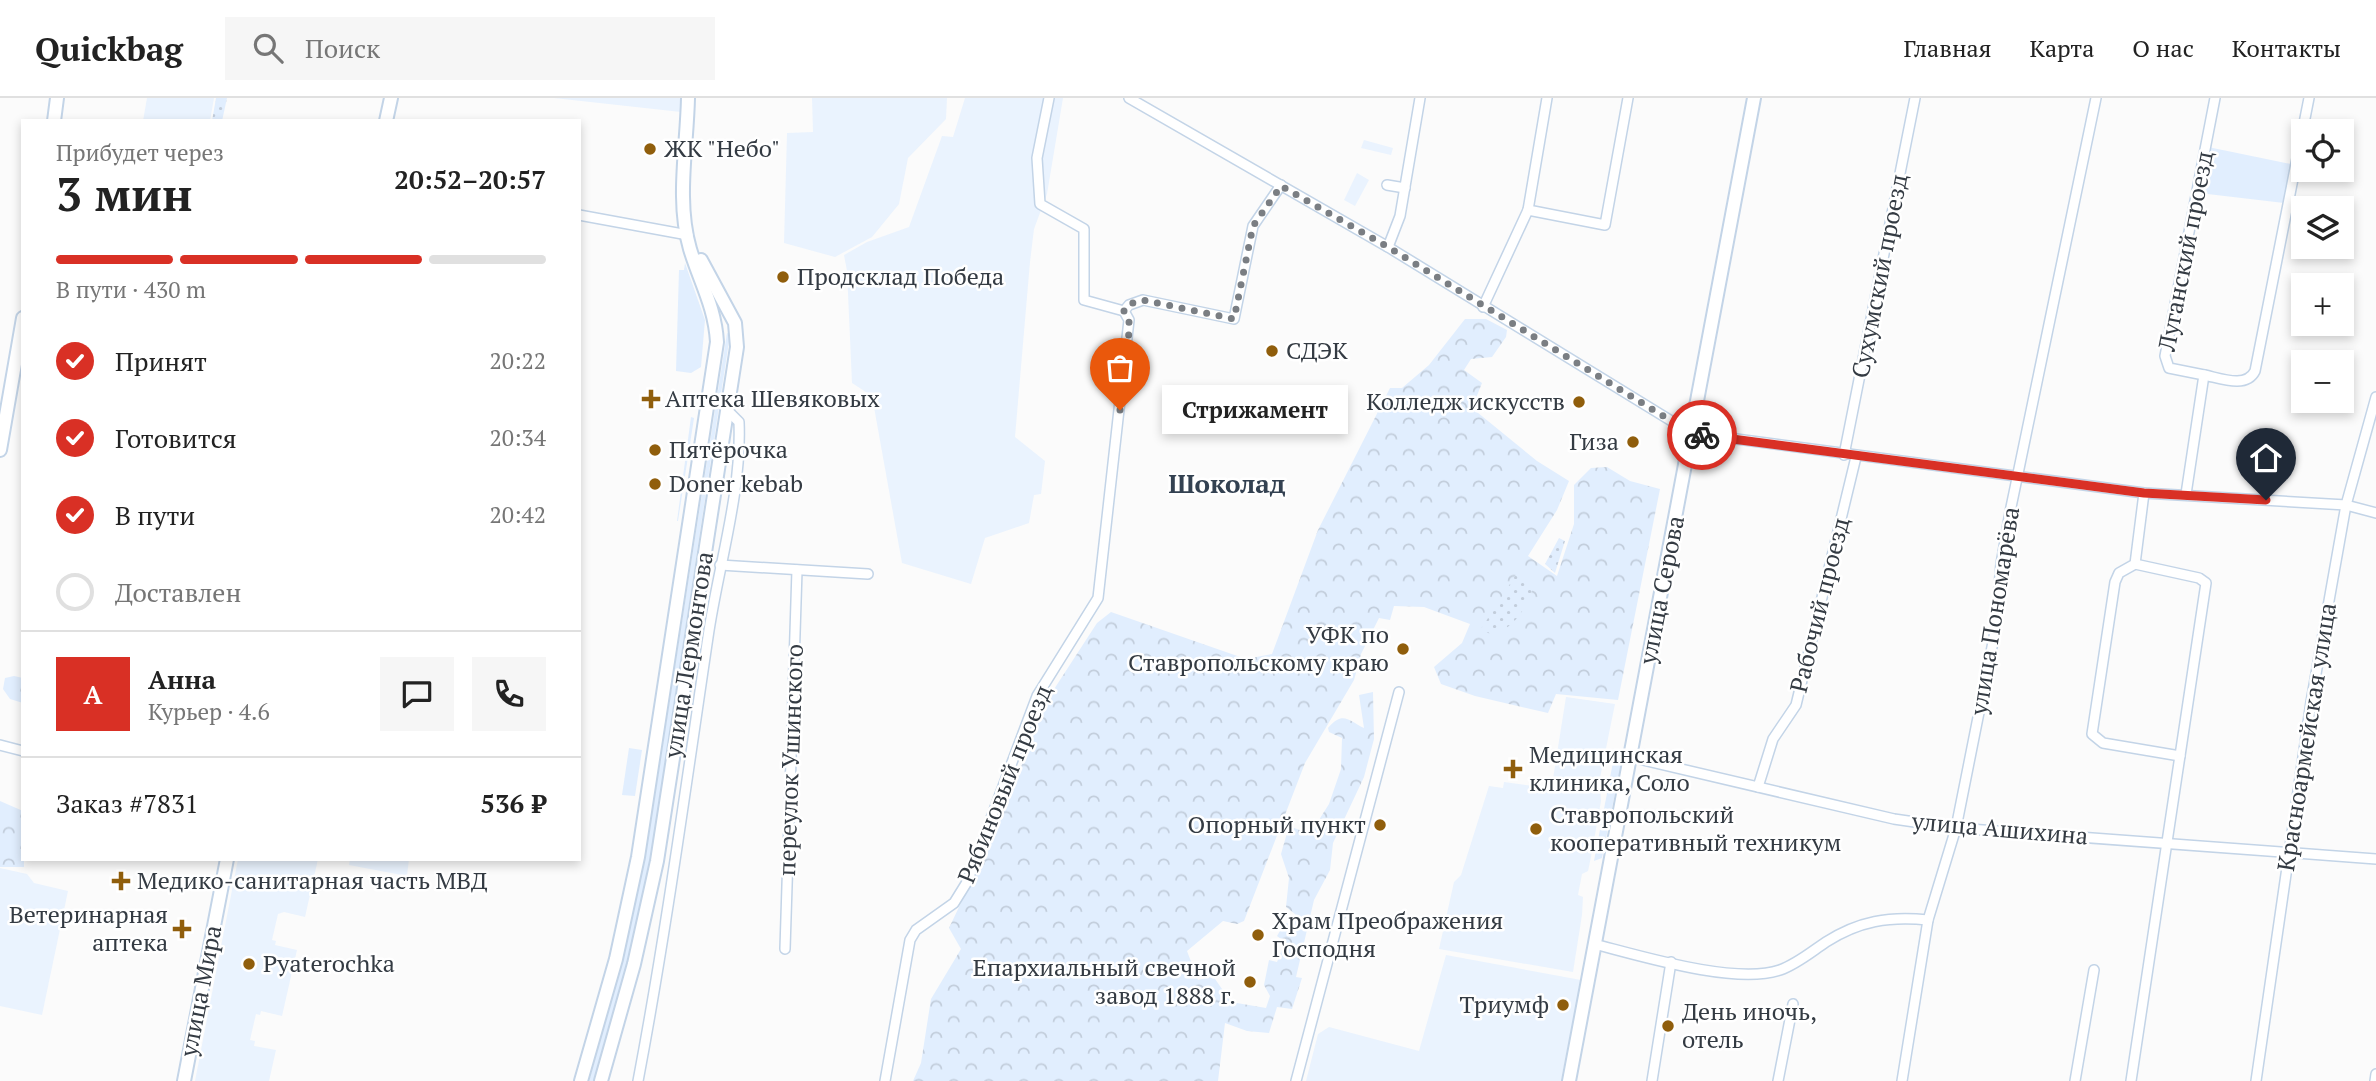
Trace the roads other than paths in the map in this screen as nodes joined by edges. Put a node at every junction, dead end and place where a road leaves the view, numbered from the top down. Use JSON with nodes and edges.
{"nodes":[{"id":1,"x":57,"y":98,"type":"edge"},
{"id":2,"x":391,"y":98,"type":"edge"},
{"id":3,"x":688,"y":98,"type":"edge"},
{"id":4,"x":1049,"y":98,"type":"edge"},
{"id":5,"x":1129,"y":98,"type":"edge"},
{"id":6,"x":1420,"y":98,"type":"edge"},
{"id":7,"x":1547,"y":98,"type":"edge"},
{"id":8,"x":1628,"y":98,"type":"edge"},
{"id":9,"x":1754,"y":98,"type":"edge"},
{"id":10,"x":1915,"y":98,"type":"edge"},
{"id":11,"x":2096,"y":98,"type":"edge"},
{"id":12,"x":2215,"y":98,"type":"edge"},
{"id":13,"x":2309,"y":98,"type":"edge"},
{"id":14,"x":1142,"y":102,"type":"edge"},
{"id":15,"x":54,"y":119,"type":"edge"},
{"id":16,"x":386,"y":119,"type":"edge"},
{"id":17,"x":1387,"y":185,"type":"dead end"},
{"id":18,"x":1281,"y":186,"type":"junction"},
{"id":19,"x":1405,"y":188,"type":"junction"},
{"id":20,"x":1528,"y":211,"type":"junction"},
{"id":21,"x":581,"y":215,"type":"edge"},
{"id":22,"x":688,"y":235,"type":"junction"},
{"id":23,"x":1388,"y":247,"type":"junction"},
{"id":24,"x":1483,"y":307,"type":"junction"},
{"id":25,"x":1124,"y":311,"type":"junction"},
{"id":26,"x":21,"y":329,"type":"edge"},
{"id":27,"x":717,"y":342,"type":"junction"},
{"id":28,"x":737,"y":347,"type":"junction"},
{"id":29,"x":2204,"y":376,"type":"junction"},
{"id":30,"x":2376,"y":397,"type":"edge"},
{"id":31,"x":727,"y":411,"type":"junction"},
{"id":32,"x":1691,"y":433,"type":"junction"},
{"id":33,"x":0,"y":450,"type":"edge"},
{"id":34,"x":1844,"y":455,"type":"junction"},
{"id":35,"x":1856,"y":457,"type":"junction"},
{"id":36,"x":2018,"y":478,"type":"junction"},
{"id":37,"x":2144,"y":493,"type":"junction"},
{"id":38,"x":2186,"y":494,"type":"junction"},
{"id":39,"x":2346,"y":505,"type":"junction"},
{"id":40,"x":2376,"y":513,"type":"edge"},
{"id":41,"x":2135,"y":564,"type":"junction"},
{"id":42,"x":720,"y":565,"type":"junction"},
{"id":43,"x":797,"y":570,"type":"junction"},
{"id":44,"x":868,"y":574,"type":"dead end"},
{"id":45,"x":1399,"y":692,"type":"dead end"},
{"id":46,"x":0,"y":745,"type":"edge"},
{"id":47,"x":21,"y":750,"type":"edge"},
{"id":48,"x":2180,"y":755,"type":"junction"},
{"id":49,"x":1630,"y":757,"type":"junction"},
{"id":50,"x":1758,"y":787,"type":"junction"},
{"id":51,"x":1956,"y":828,"type":"junction"},
{"id":52,"x":2166,"y":842,"type":"junction"},
{"id":53,"x":2288,"y":850,"type":"junction"},
{"id":54,"x":2376,"y":859,"type":"edge"},
{"id":55,"x":227,"y":861,"type":"edge"},
{"id":56,"x":1928,"y":920,"type":"junction"},
{"id":57,"x":1594,"y":944,"type":"junction"},
{"id":58,"x":785,"y":949,"type":"dead end"},
{"id":59,"x":1671,"y":962,"type":"junction"},
{"id":60,"x":2094,"y":970,"type":"dead end"},
{"id":61,"x":1793,"y":1003,"type":"dead end"},
{"id":62,"x":2376,"y":1074,"type":"edge"},
{"id":63,"x":184,"y":1081,"type":"edge"},
{"id":64,"x":581,"y":1081,"type":"edge"},
{"id":65,"x":601,"y":1081,"type":"edge"},
{"id":66,"x":638,"y":1081,"type":"edge"},
{"id":67,"x":885,"y":1081,"type":"edge"},
{"id":68,"x":1296,"y":1081,"type":"edge"},
{"id":69,"x":1569,"y":1081,"type":"edge"},
{"id":70,"x":1652,"y":1081,"type":"edge"},
{"id":71,"x":1777,"y":1081,"type":"edge"},
{"id":72,"x":1902,"y":1081,"type":"edge"},
{"id":73,"x":2075,"y":1081,"type":"edge"},
{"id":74,"x":2131,"y":1081,"type":"edge"},
{"id":75,"x":2256,"y":1081,"type":"edge"},
{"id":76,"x":2375,"y":1081,"type":"edge"}],
"edges":[{"from":1,"to":15,"type":"main road"},
{"from":2,"to":16,"type":"main road"},
{"from":3,"to":22,"type":"main road","name":"улица Лермонтова"},
{"from":4,"to":25,"type":"street"},
{"from":5,"to":14,"type":"street"},
{"from":6,"to":19,"type":"street"},
{"from":7,"to":20,"type":"street"},
{"from":8,"to":20,"type":"street"},
{"from":9,"to":32,"type":"main road","name":"улица Серова"},
{"from":10,"to":34,"type":"street","name":"Сухумский проезд"},
{"from":11,"to":36,"type":"street","name":"улица Пономарёва"},
{"from":12,"to":29,"type":"street","name":"Луганский проезд"},
{"from":13,"to":29,"type":"street","name":"Луганский проезд"},
{"from":14,"to":18,"type":"street"},
{"from":17,"to":19,"type":"street"},
{"from":18,"to":23,"type":"street"},
{"from":18,"to":25,"type":"street"},
{"from":19,"to":23,"type":"street"},
{"from":20,"to":24,"type":"street"},
{"from":21,"to":22,"type":"street"},
{"from":22,"to":27,"type":"main road","name":"улица Лермонтова"},
{"from":22,"to":28,"type":"main road","name":"улица Лермонтова"},
{"from":23,"to":24,"type":"street"},
{"from":24,"to":32,"type":"street"},
{"from":25,"to":67,"type":"street","name":"Рябиновый проезд"},
{"from":26,"to":33,"type":"main road"},
{"from":27,"to":28,"type":"main road"},
{"from":27,"to":64,"type":"main road","name":"улица Лермонтова"},
{"from":28,"to":31,"type":"main road","name":"улица Лермонтова"},
{"from":29,"to":38,"type":"street","name":"Луганский проезд"},
{"from":30,"to":39,"type":"street","name":"Красноармейская улица"},
{"from":31,"to":42,"type":"street"},
{"from":31,"to":65,"type":"main road","name":"улица Лермонтова"},
{"from":32,"to":34,"type":"street"},
{"from":32,"to":49,"type":"main road","name":"улица Серова"},
{"from":34,"to":35,"type":"street"},
{"from":35,"to":36,"type":"street"},
{"from":35,"to":50,"type":"street","name":"Рабочий проезд"},
{"from":36,"to":37,"type":"street"},
{"from":36,"to":51,"type":"street","name":"улица Пономарёва"},
{"from":37,"to":38,"type":"street"},
{"from":37,"to":41,"type":"street"},
{"from":38,"to":39,"type":"street"},
{"from":39,"to":40,"type":"street"},
{"from":39,"to":53,"type":"street","name":"Красноармейская улица"},
{"from":41,"to":48,"type":"street"},
{"from":41,"to":48,"type":"street"},
{"from":42,"to":43,"type":"street"},
{"from":42,"to":66,"type":"street"},
{"from":43,"to":44,"type":"street"},
{"from":43,"to":58,"type":"street","name":"переулок Ушинского"},
{"from":45,"to":68,"type":"street"},
{"from":46,"to":47,"type":"street"},
{"from":48,"to":52,"type":"street"},
{"from":49,"to":50,"type":"street","name":"улица Ашихина"},
{"from":49,"to":57,"type":"main road","name":"улица Серова"},
{"from":50,"to":51,"type":"street","name":"улица Ашихина"},
{"from":51,"to":52,"type":"street","name":"улица Ашихина"},
{"from":51,"to":56,"type":"street","name":"улица Пономарёва"},
{"from":52,"to":53,"type":"street","name":"улица Ашихина"},
{"from":52,"to":74,"type":"street"},
{"from":53,"to":54,"type":"street","name":"улица Ашихина"},
{"from":53,"to":75,"type":"street","name":"Красноармейская улица"},
{"from":55,"to":63,"type":"main road","name":"улица Мира"},
{"from":56,"to":59,"type":"street"},
{"from":56,"to":72,"type":"street","name":"улица Пономарёва"},
{"from":57,"to":59,"type":"street"},
{"from":57,"to":69,"type":"main road","name":"улица Серова"},
{"from":59,"to":70,"type":"street"},
{"from":60,"to":73,"type":"street"},
{"from":61,"to":71,"type":"street"},
{"from":62,"to":76,"type":"street"}]}
